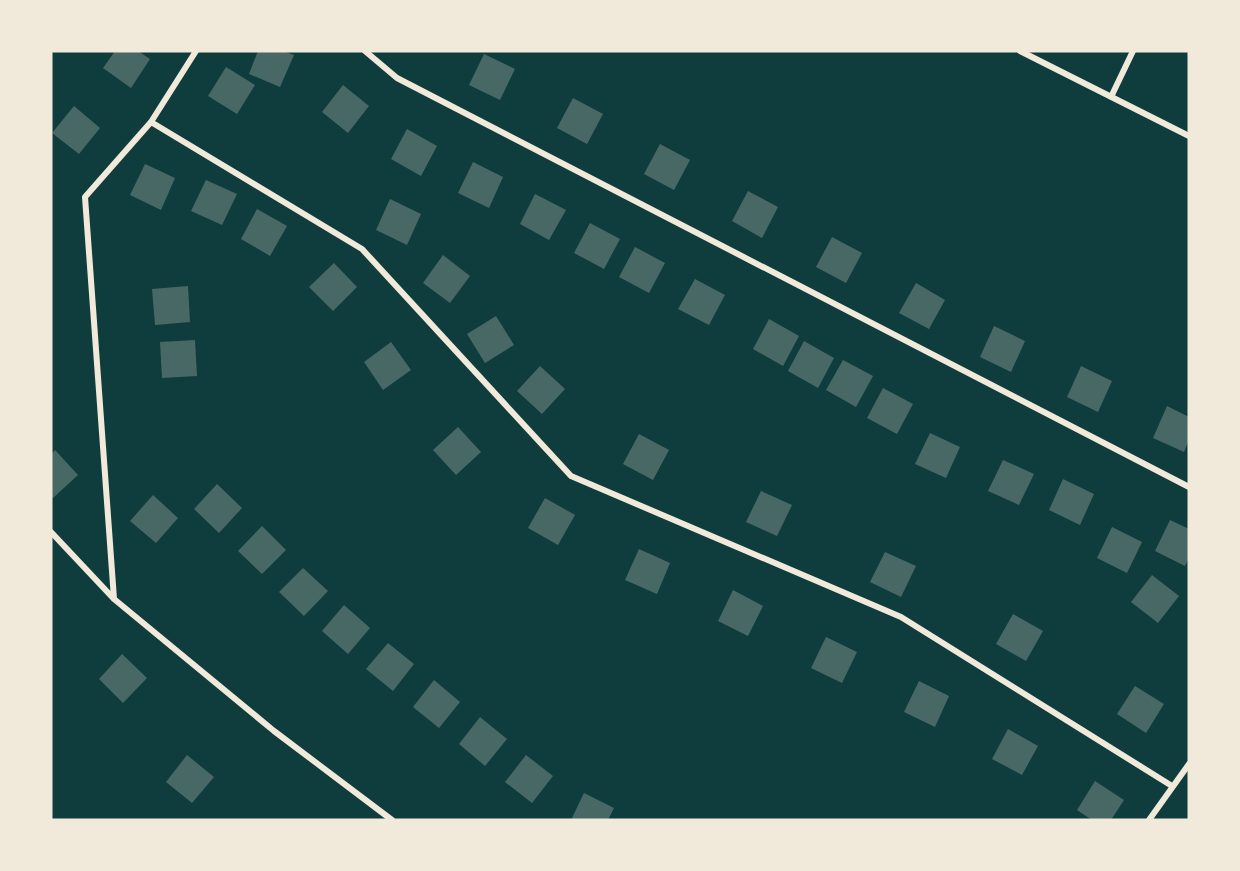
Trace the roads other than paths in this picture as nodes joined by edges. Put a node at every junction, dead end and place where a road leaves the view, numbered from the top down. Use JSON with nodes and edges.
{"nodes":[{"id":1,"x":196,"y":51,"type":"edge"},
{"id":2,"x":364,"y":51,"type":"edge"},
{"id":3,"x":1020,"y":51,"type":"edge"},
{"id":4,"x":1133,"y":51,"type":"edge"},
{"id":5,"x":1111,"y":97,"type":"junction"},
{"id":6,"x":151,"y":122,"type":"junction"},
{"id":7,"x":1189,"y":136,"type":"edge"},
{"id":8,"x":1189,"y":487,"type":"edge"},
{"id":9,"x":51,"y":532,"type":"edge"},
{"id":10,"x":114,"y":599,"type":"junction"},
{"id":11,"x":1189,"y":764,"type":"edge"},
{"id":12,"x":1172,"y":786,"type":"junction"},
{"id":13,"x":392,"y":820,"type":"edge"},
{"id":14,"x":1149,"y":820,"type":"edge"}],
"edges":[{"from":1,"to":6,"type":"street"},
{"from":2,"to":8,"type":"street"},
{"from":3,"to":5,"type":"street"},
{"from":4,"to":5,"type":"street"},
{"from":5,"to":7,"type":"street"},
{"from":6,"to":10,"type":"street"},
{"from":6,"to":12,"type":"street"},
{"from":9,"to":10,"type":"street"},
{"from":10,"to":13,"type":"street"},
{"from":11,"to":12,"type":"street"},
{"from":12,"to":14,"type":"street"}]}
